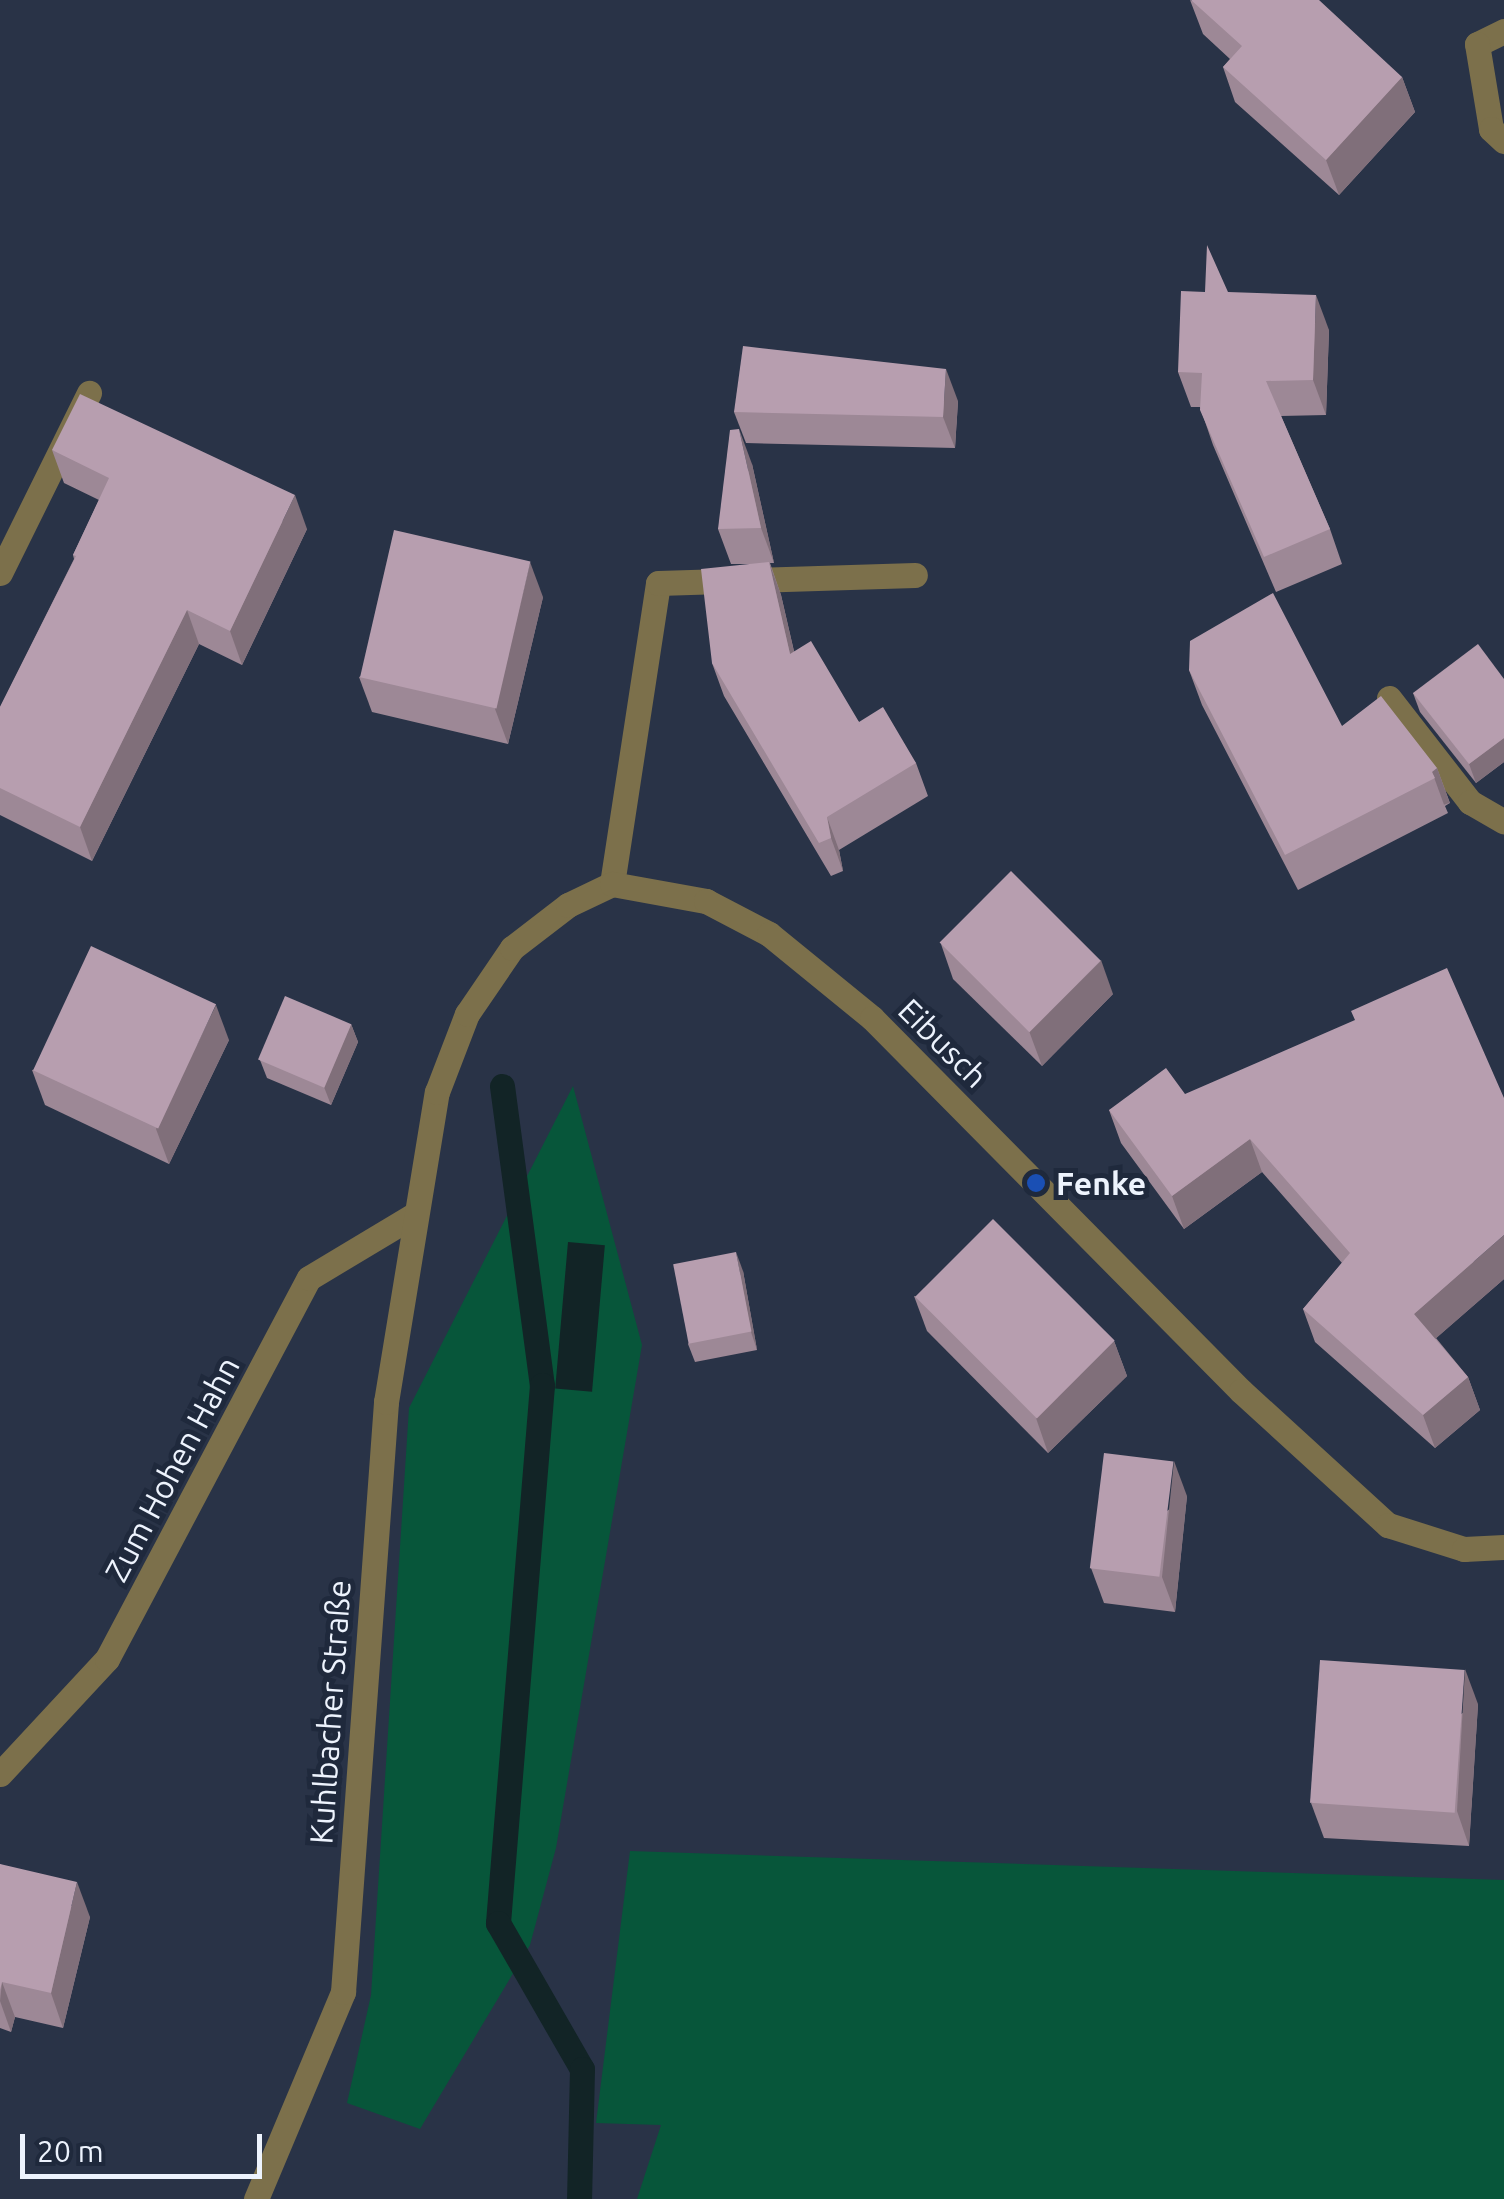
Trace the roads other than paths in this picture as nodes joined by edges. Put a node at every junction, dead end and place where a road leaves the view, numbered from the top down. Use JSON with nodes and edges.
{"nodes":[{"id":1,"x":1504,"y":31,"type":"edge"},
{"id":2,"x":1504,"y":141,"type":"edge"},
{"id":3,"x":89,"y":393,"type":"edge"},
{"id":4,"x":0,"y":573,"type":"edge"},
{"id":5,"x":915,"y":575,"type":"dead end"},
{"id":6,"x":1389,"y":698,"type":"dead end"},
{"id":7,"x":1504,"y":822,"type":"edge"},
{"id":8,"x":612,"y":884,"type":"junction"},
{"id":9,"x":414,"y":1215,"type":"junction"},
{"id":10,"x":1504,"y":1547,"type":"edge"},
{"id":11,"x":0,"y":1774,"type":"edge"},
{"id":12,"x":256,"y":2199,"type":"edge"}],
"edges":[{"from":1,"to":2,"type":"street"},
{"from":3,"to":4,"type":"street"},
{"from":5,"to":8,"type":"street"},
{"from":6,"to":7,"type":"street"},
{"from":8,"to":9,"type":"street"},
{"from":8,"to":10,"type":"street","name":"Eibusch"},
{"from":9,"to":11,"type":"street","name":"Zum Hohen Hahn"},
{"from":9,"to":12,"type":"street","name":"Kuhlbacher Straße"}]}
